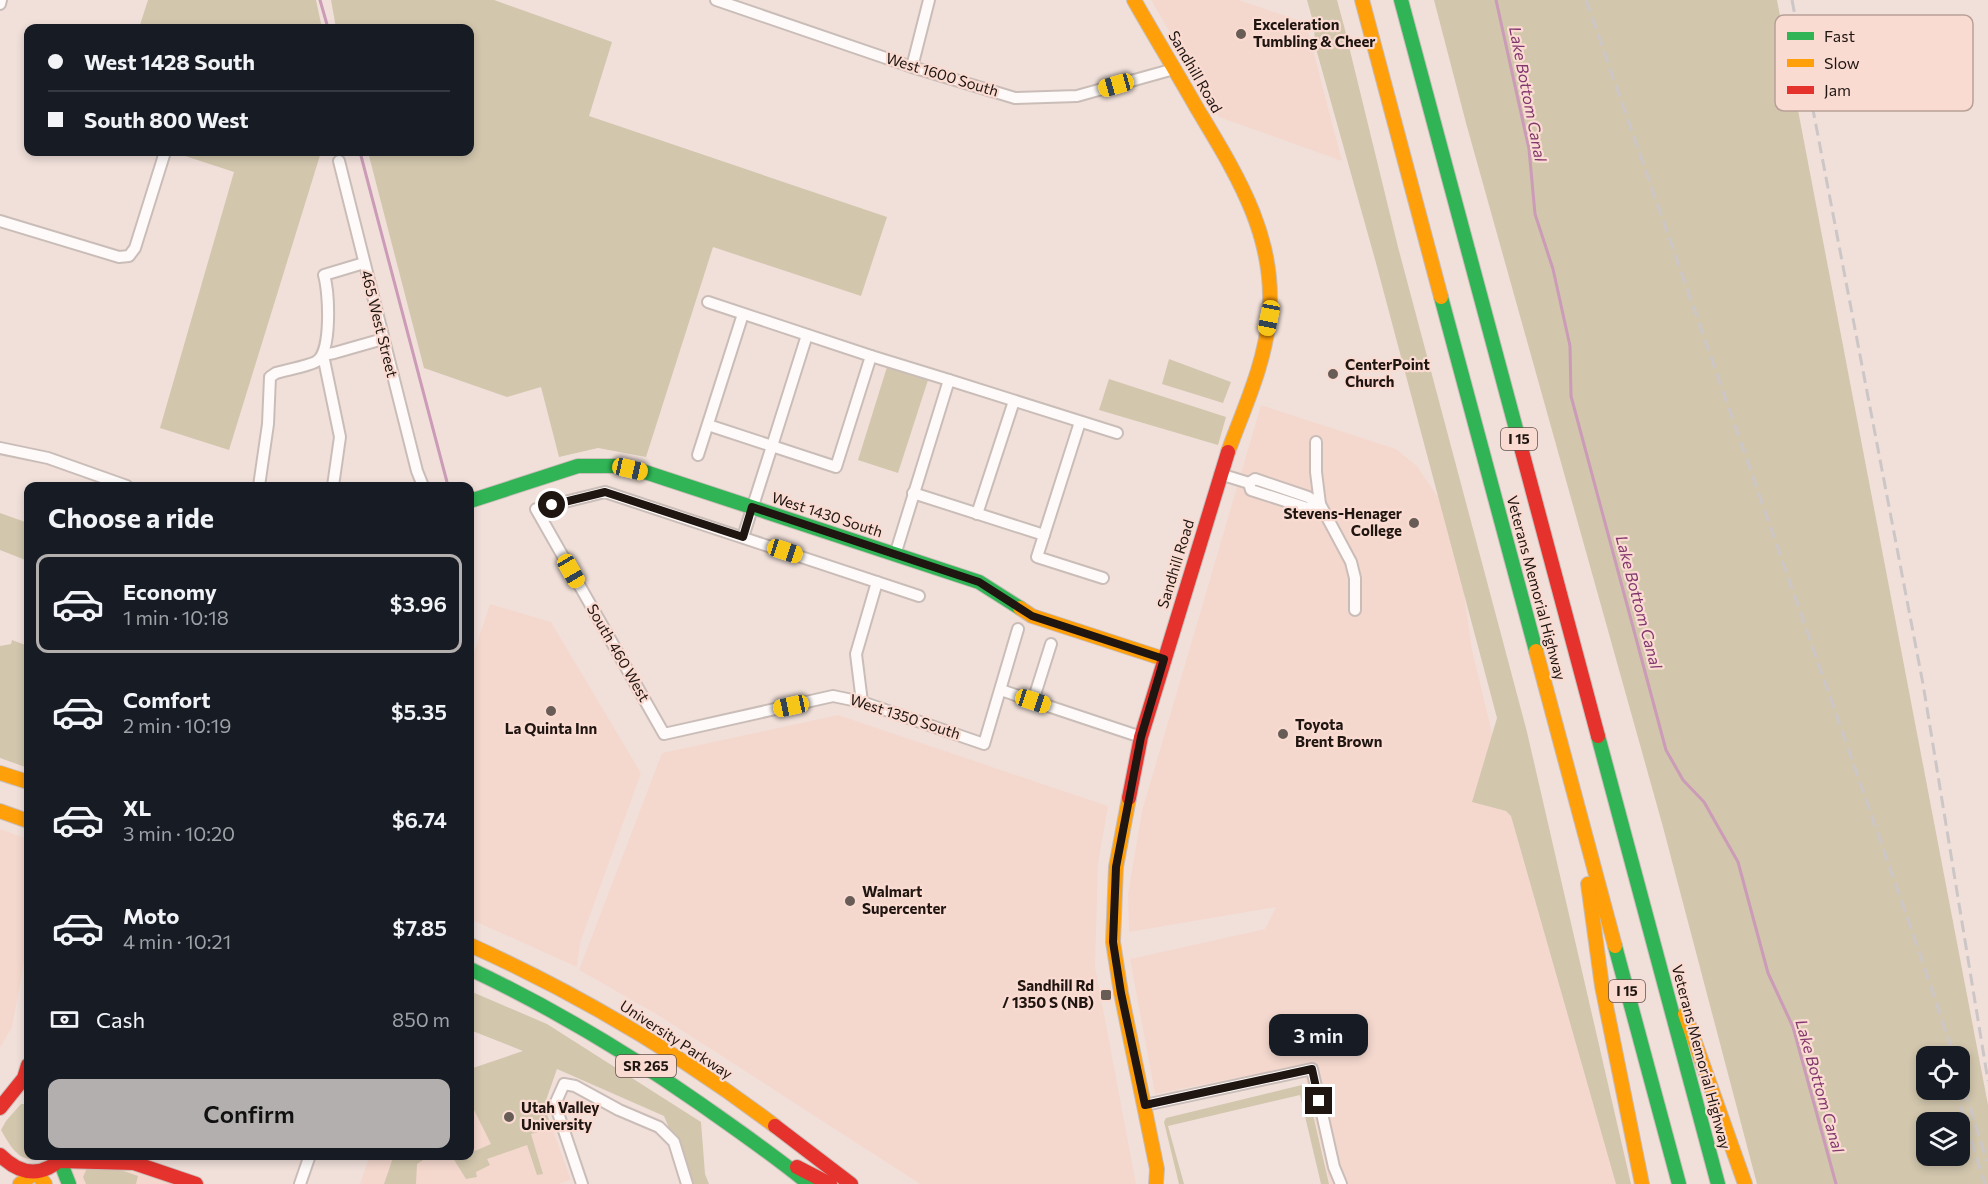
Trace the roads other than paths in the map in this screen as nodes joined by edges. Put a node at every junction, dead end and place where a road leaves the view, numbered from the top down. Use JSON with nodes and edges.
{"nodes":[{"id":1,"x":716,"y":0,"type":"edge"},
{"id":2,"x":929,"y":0,"type":"edge"},
{"id":3,"x":1134,"y":0,"type":"edge"},
{"id":4,"x":1362,"y":0,"type":"edge"},
{"id":5,"x":1401,"y":0,"type":"edge"},
{"id":6,"x":912,"y":67,"type":"junction"},
{"id":7,"x":1173,"y":69,"type":"junction"},
{"id":8,"x":164,"y":156,"type":"edge"},
{"id":9,"x":339,"y":161,"type":"dead end"},
{"id":10,"x":0,"y":221,"type":"edge"},
{"id":11,"x":364,"y":263,"type":"junction"},
{"id":12,"x":708,"y":302,"type":"dead end"},
{"id":13,"x":743,"y":314,"type":"junction"},
{"id":14,"x":807,"y":335,"type":"junction"},
{"id":15,"x":383,"y":339,"type":"junction"},
{"id":16,"x":323,"y":354,"type":"junction"},
{"id":17,"x":871,"y":356,"type":"junction"},
{"id":18,"x":949,"y":380,"type":"junction"},
{"id":19,"x":1014,"y":400,"type":"junction"},
{"id":20,"x":1080,"y":422,"type":"junction"},
{"id":21,"x":708,"y":425,"type":"junction"},
{"id":22,"x":1117,"y":434,"type":"dead end"},
{"id":23,"x":1316,"y":442,"type":"dead end"},
{"id":24,"x":772,"y":446,"type":"junction"},
{"id":25,"x":0,"y":448,"type":"edge"},
{"id":26,"x":698,"y":455,"type":"dead end"},
{"id":27,"x":1220,"y":474,"type":"junction"},
{"id":28,"x":117,"y":482,"type":"edge"},
{"id":29,"x":260,"y":482,"type":"edge"},
{"id":30,"x":334,"y":482,"type":"edge"},
{"id":31,"x":421,"y":482,"type":"edge"},
{"id":32,"x":913,"y":493,"type":"junction"},
{"id":33,"x":474,"y":500,"type":"edge"},
{"id":34,"x":1320,"y":504,"type":"junction"},
{"id":35,"x":752,"y":507,"type":"junction"},
{"id":36,"x":977,"y":514,"type":"junction"},
{"id":37,"x":1044,"y":535,"type":"junction"},
{"id":38,"x":743,"y":537,"type":"junction"},
{"id":39,"x":895,"y":555,"type":"junction"},
{"id":40,"x":1103,"y":578,"type":"dead end"},
{"id":41,"x":877,"y":582,"type":"junction"},
{"id":42,"x":920,"y":596,"type":"dead end"},
{"id":43,"x":1355,"y":610,"type":"dead end"},
{"id":44,"x":1017,"y":629,"type":"dead end"},
{"id":45,"x":1051,"y":644,"type":"dead end"},
{"id":46,"x":1164,"y":659,"type":"junction"},
{"id":47,"x":1001,"y":690,"type":"junction"},
{"id":48,"x":1033,"y":701,"type":"junction"},
{"id":49,"x":862,"y":702,"type":"junction"},
{"id":50,"x":664,"y":734,"type":"joint"},
{"id":51,"x":1141,"y":737,"type":"junction"},
{"id":52,"x":0,"y":773,"type":"edge"},
{"id":53,"x":24,"y":781,"type":"edge"},
{"id":54,"x":1575,"y":798,"type":"junction"},
{"id":55,"x":0,"y":811,"type":"edge"},
{"id":56,"x":24,"y":820,"type":"edge"},
{"id":57,"x":1636,"y":879,"type":"junction"},
{"id":58,"x":474,"y":947,"type":"edge"},
{"id":59,"x":474,"y":971,"type":"edge"},
{"id":60,"x":24,"y":1078,"type":"edge"},
{"id":61,"x":24,"y":1095,"type":"edge"},
{"id":62,"x":5,"y":1096,"type":"edge"},
{"id":63,"x":1145,"y":1105,"type":"junction"},
{"id":64,"x":0,"y":1108,"type":"edge"},
{"id":65,"x":0,"y":1155,"type":"edge"},
{"id":66,"x":780,"y":1159,"type":"junction"},
{"id":67,"x":61,"y":1160,"type":"edge"},
{"id":68,"x":63,"y":1160,"type":"edge"},
{"id":69,"x":70,"y":1160,"type":"edge"},
{"id":70,"x":124,"y":1160,"type":"edge"},
{"id":71,"x":135,"y":1160,"type":"edge"},
{"id":72,"x":308,"y":1160,"type":"edge"},
{"id":73,"x":1157,"y":1169,"type":"junction"},
{"id":74,"x":36,"y":1173,"type":"junction"},
{"id":75,"x":834,"y":1179,"type":"edge"},
{"id":76,"x":20,"y":1184,"type":"edge"},
{"id":77,"x":45,"y":1184,"type":"edge"},
{"id":78,"x":69,"y":1184,"type":"edge"},
{"id":79,"x":196,"y":1184,"type":"edge"},
{"id":80,"x":300,"y":1184,"type":"edge"},
{"id":81,"x":582,"y":1184,"type":"edge"},
{"id":82,"x":687,"y":1184,"type":"edge"},
{"id":83,"x":808,"y":1184,"type":"edge"},
{"id":84,"x":851,"y":1184,"type":"edge"},
{"id":85,"x":859,"y":1184,"type":"edge"},
{"id":86,"x":1156,"y":1184,"type":"edge"},
{"id":87,"x":1163,"y":1184,"type":"edge"},
{"id":88,"x":1341,"y":1184,"type":"edge"},
{"id":89,"x":1642,"y":1184,"type":"edge"},
{"id":90,"x":1679,"y":1184,"type":"edge"},
{"id":91,"x":1718,"y":1184,"type":"edge"},
{"id":92,"x":1746,"y":1184,"type":"edge"}],
"edges":[{"from":1,"to":6,"type":"street","name":"West 1600 South"},
{"from":2,"to":6,"type":"street"},
{"from":3,"to":7,"type":"main road","name":"Sandhill Road"},
{"from":4,"to":54,"type":"main road","name":"Veterans Memorial Highway","number":"I 15"},
{"from":5,"to":57,"type":"main road","name":"Veterans Memorial Highway","number":"I 15"},
{"from":6,"to":7,"type":"street","name":"West 1600 South"},
{"from":7,"to":27,"type":"main road","name":"Sandhill Road"},
{"from":8,"to":10,"type":"street"},
{"from":9,"to":11,"type":"street","name":"465 West Street"},
{"from":11,"to":15,"type":"street","name":"465 West Street"},
{"from":11,"to":16,"type":"street"},
{"from":12,"to":13,"type":"street"},
{"from":13,"to":14,"type":"street"},
{"from":13,"to":21,"type":"street"},
{"from":14,"to":17,"type":"street"},
{"from":14,"to":24,"type":"street"},
{"from":15,"to":16,"type":"street"},
{"from":15,"to":31,"type":"street","name":"465 West Street"},
{"from":16,"to":29,"type":"street"},
{"from":16,"to":30,"type":"street"},
{"from":17,"to":18,"type":"street"},
{"from":17,"to":24,"type":"street"},
{"from":18,"to":19,"type":"street"},
{"from":18,"to":32,"type":"street"},
{"from":19,"to":20,"type":"street"},
{"from":19,"to":36,"type":"street"},
{"from":20,"to":22,"type":"street"},
{"from":20,"to":37,"type":"street"},
{"from":21,"to":24,"type":"street"},
{"from":21,"to":26,"type":"street"},
{"from":23,"to":34,"type":"street"},
{"from":24,"to":35,"type":"street"},
{"from":25,"to":28,"type":"street"},
{"from":27,"to":34,"type":"street"},
{"from":27,"to":46,"type":"main road","name":"Sandhill Road"},
{"from":32,"to":36,"type":"street"},
{"from":32,"to":39,"type":"street"},
{"from":33,"to":35,"type":"main road","name":"West 1430 South"},
{"from":34,"to":43,"type":"street"},
{"from":35,"to":38,"type":"street"},
{"from":35,"to":39,"type":"main road","name":"West 1430 South"},
{"from":36,"to":37,"type":"street"},
{"from":37,"to":40,"type":"street"},
{"from":38,"to":41,"type":"street"},
{"from":38,"to":50,"type":"street","name":"South 460 West"},
{"from":39,"to":46,"type":"main road","name":"West 1430 South"},
{"from":41,"to":42,"type":"street"},
{"from":41,"to":49,"type":"street"},
{"from":44,"to":47,"type":"street"},
{"from":45,"to":48,"type":"street"},
{"from":46,"to":51,"type":"main road","name":"Sandhill Road"},
{"from":47,"to":48,"type":"street"},
{"from":47,"to":49,"type":"street","name":"West 1350 South"},
{"from":48,"to":51,"type":"street"},
{"from":49,"to":50,"type":"street","name":"West 1350 South"},
{"from":51,"to":63,"type":"main road","name":"Sandhill Road"},
{"from":52,"to":53,"type":"main road"},
{"from":54,"to":89,"type":"main road"},
{"from":54,"to":90,"type":"main road","name":"Veterans Memorial Highway","number":"I 15"},
{"from":55,"to":56,"type":"main road"},
{"from":57,"to":91,"type":"main road","name":"Veterans Memorial Highway","number":"I 15"},
{"from":57,"to":92,"type":"main road"},
{"from":58,"to":75,"type":"main road","name":"University Parkway","number":"SR 265"},
{"from":59,"to":66,"type":"main road","number":"SR 265"},
{"from":60,"to":62,"type":"main road"},
{"from":61,"to":62,"type":"main road"},
{"from":62,"to":64,"type":"main road"},
{"from":63,"to":73,"type":"main road","name":"Sandhill Road"},
{"from":63,"to":88,"type":"street"},
{"from":65,"to":74,"type":"main road"},
{"from":66,"to":75,"type":"main road"},
{"from":66,"to":83,"type":"main road","number":"SR 265"},
{"from":67,"to":74,"type":"main road"},
{"from":68,"to":78,"type":"main road"},
{"from":69,"to":70,"type":"main road"},
{"from":71,"to":79,"type":"main road"},
{"from":72,"to":80,"type":"street"},
{"from":73,"to":86,"type":"main road","name":"Sandhill Road"},
{"from":73,"to":87,"type":"main road","name":"Sandhill Road"},
{"from":74,"to":76,"type":"main road"},
{"from":74,"to":77,"type":"main road"},
{"from":75,"to":84,"type":"main road","name":"University Parkway","number":"SR 265"},
{"from":75,"to":85,"type":"main road"},
{"from":81,"to":82,"type":"street"}]}
